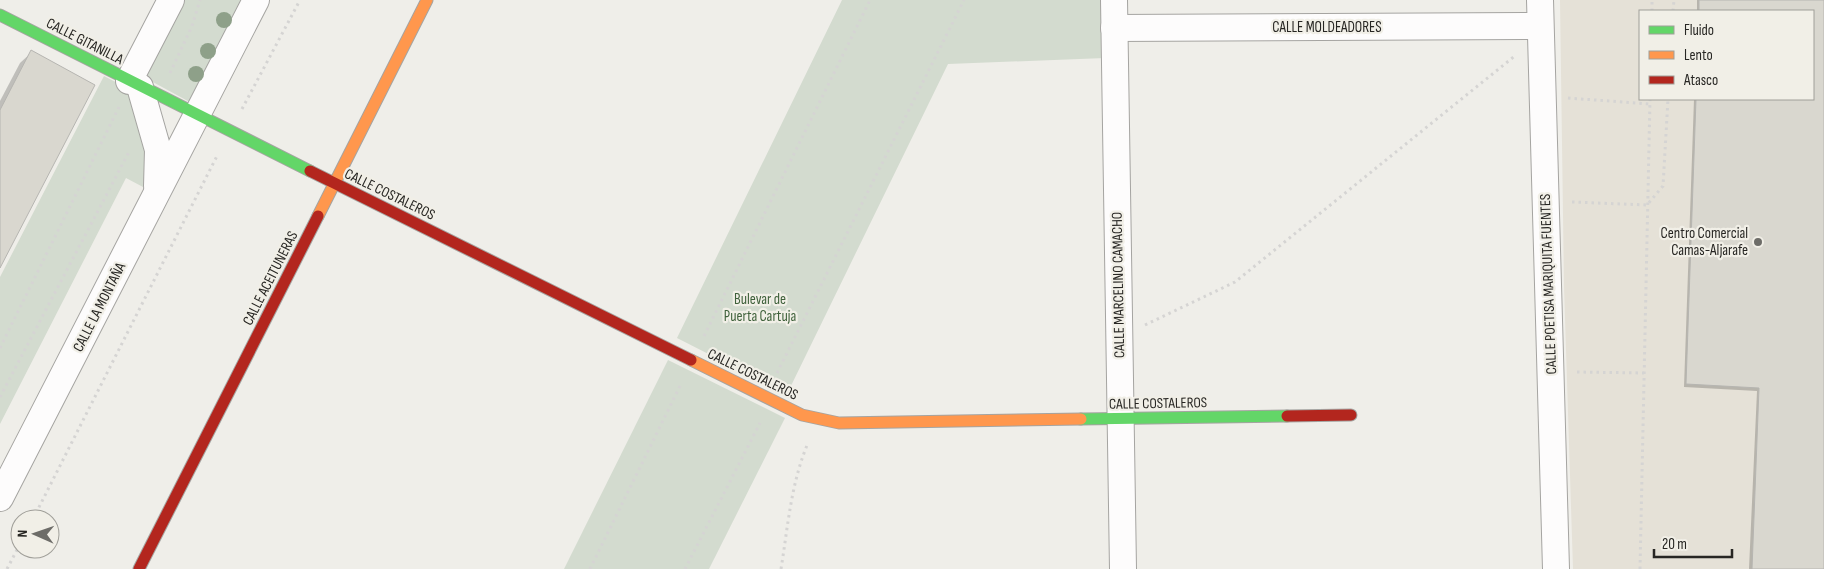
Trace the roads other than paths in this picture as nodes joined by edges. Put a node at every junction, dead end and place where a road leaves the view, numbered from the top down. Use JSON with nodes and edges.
{"nodes":[{"id":1,"x":7,"y":0,"type":"edge"},
{"id":2,"x":171,"y":0,"type":"edge"},
{"id":3,"x":256,"y":0,"type":"edge"},
{"id":4,"x":427,"y":0,"type":"edge"},
{"id":5,"x":1114,"y":0,"type":"edge"},
{"id":6,"x":1540,"y":0,"type":"edge"},
{"id":7,"x":0,"y":14,"type":"edge"},
{"id":8,"x":1114,"y":28,"type":"junction"},
{"id":9,"x":1541,"y":34,"type":"junction"},
{"id":10,"x":144,"y":95,"type":"junction"},
{"id":11,"x":198,"y":116,"type":"junction"},
{"id":12,"x":335,"y":184,"type":"junction"},
{"id":13,"x":157,"y":194,"type":"junction"},
{"id":14,"x":1351,"y":415,"type":"dead end"},
{"id":15,"x":1120,"y":419,"type":"junction"},
{"id":16,"x":0,"y":498,"type":"edge"},
{"id":17,"x":139,"y":569,"type":"edge"},
{"id":18,"x":1123,"y":569,"type":"edge"},
{"id":19,"x":1556,"y":569,"type":"edge"}],
"edges":[{"from":1,"to":7,"type":"street"},
{"from":2,"to":10,"type":"street"},
{"from":3,"to":11,"type":"street","name":"CALLE LA MONTAÑA"},
{"from":4,"to":12,"type":"street","name":"CALLE ACEITUNERAS"},
{"from":5,"to":8,"type":"street","name":"CALLE MARCELINO CAMACHO"},
{"from":6,"to":9,"type":"street","name":"CALLE POETISA MARIQUITA FUENTES"},
{"from":7,"to":10,"type":"street","name":"CALLE GITANILLA"},
{"from":8,"to":9,"type":"street","name":"CALLE MOLDEADORES"},
{"from":8,"to":15,"type":"street","name":"CALLE MARCELINO CAMACHO"},
{"from":9,"to":19,"type":"street","name":"CALLE POETISA MARIQUITA FUENTES"},
{"from":10,"to":11,"type":"street","name":"CALLE GITANILLA"},
{"from":10,"to":13,"type":"street"},
{"from":11,"to":12,"type":"street","name":"CALLE COSTALEROS"},
{"from":11,"to":13,"type":"street","name":"CALLE LA MONTAÑA"},
{"from":12,"to":15,"type":"street","name":"CALLE COSTALEROS"},
{"from":12,"to":17,"type":"street","name":"CALLE ACEITUNERAS"},
{"from":13,"to":16,"type":"street","name":"CALLE LA MONTAÑA"},
{"from":14,"to":15,"type":"street","name":"CALLE COSTALEROS"},
{"from":15,"to":18,"type":"street","name":"CALLE MARCELINO CAMACHO"}]}
